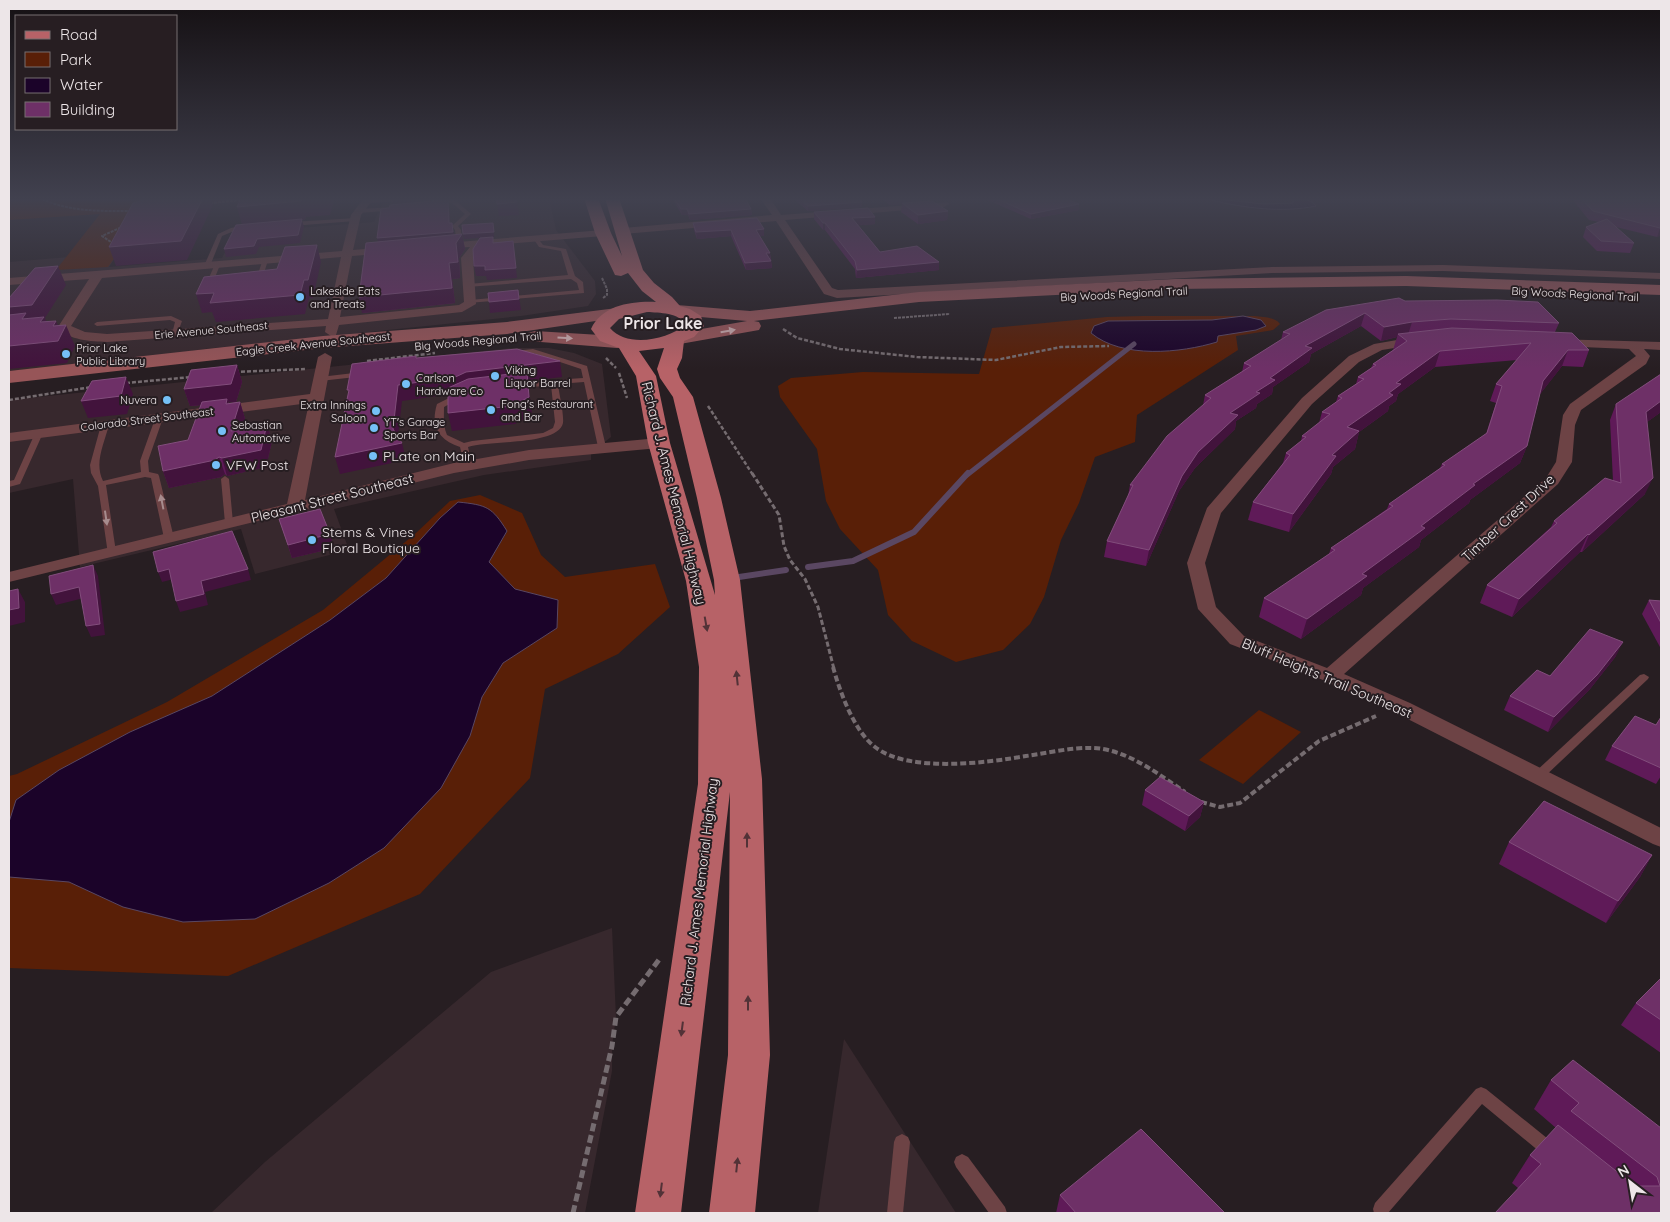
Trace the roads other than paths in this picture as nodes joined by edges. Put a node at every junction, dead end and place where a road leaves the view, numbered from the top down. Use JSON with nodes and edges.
{"nodes":[{"id":1,"x":215,"y":255,"type":"edge"},
{"id":2,"x":323,"y":255,"type":"edge"},
{"id":3,"x":347,"y":255,"type":"edge"},
{"id":4,"x":468,"y":255,"type":"edge"},
{"id":5,"x":566,"y":255,"type":"edge"},
{"id":6,"x":614,"y":255,"type":"edge"},
{"id":7,"x":630,"y":255,"type":"edge"},
{"id":8,"x":803,"y":255,"type":"edge"},
{"id":9,"x":265,"y":260,"type":"junction"},
{"id":10,"x":212,"y":265,"type":"junction"},
{"id":11,"x":1400,"y":274,"type":"junction"},
{"id":12,"x":97,"y":276,"type":"junction"},
{"id":13,"x":572,"y":276,"type":"junction"},
{"id":14,"x":1661,"y":276,"type":"edge"},
{"id":15,"x":9,"y":282,"type":"edge"},
{"id":16,"x":469,"y":286,"type":"junction"},
{"id":17,"x":249,"y":287,"type":"edge"},
{"id":18,"x":216,"y":290,"type":"edge"},
{"id":19,"x":1661,"y":290,"type":"edge"},
{"id":20,"x":1661,"y":300,"type":"edge"},
{"id":21,"x":470,"y":302,"type":"junction"},
{"id":22,"x":623,"y":303,"type":"junction"},
{"id":23,"x":332,"y":322,"type":"junction"},
{"id":24,"x":97,"y":324,"type":"dead end"},
{"id":25,"x":676,"y":324,"type":"junction"},
{"id":26,"x":175,"y":334,"type":"junction"},
{"id":27,"x":1437,"y":339,"type":"edge"},
{"id":28,"x":1544,"y":341,"type":"edge"},
{"id":29,"x":1632,"y":344,"type":"junction"},
{"id":30,"x":1661,"y":346,"type":"edge"},
{"id":31,"x":615,"y":347,"type":"junction"},
{"id":32,"x":506,"y":354,"type":"edge"},
{"id":33,"x":324,"y":361,"type":"junction"},
{"id":34,"x":372,"y":368,"type":"edge"},
{"id":35,"x":9,"y":377,"type":"edge"},
{"id":36,"x":587,"y":380,"type":"junction"},
{"id":37,"x":554,"y":382,"type":"junction"},
{"id":38,"x":507,"y":388,"type":"edge"},
{"id":39,"x":9,"y":389,"type":"edge"},
{"id":40,"x":469,"y":392,"type":"edge"},
{"id":41,"x":316,"y":398,"type":"junction"},
{"id":42,"x":159,"y":418,"type":"junction"},
{"id":43,"x":105,"y":425,"type":"junction"},
{"id":44,"x":39,"y":433,"type":"junction"},
{"id":45,"x":9,"y":437,"type":"edge"},
{"id":46,"x":659,"y":443,"type":"junction"},
{"id":47,"x":464,"y":446,"type":"junction"},
{"id":48,"x":602,"y":447,"type":"junction"},
{"id":49,"x":468,"y":465,"type":"junction"},
{"id":50,"x":145,"y":474,"type":"junction"},
{"id":51,"x":225,"y":479,"type":"dead end"},
{"id":52,"x":9,"y":484,"type":"edge"},
{"id":53,"x":101,"y":484,"type":"junction"},
{"id":54,"x":295,"y":507,"type":"junction"},
{"id":55,"x":229,"y":523,"type":"junction"},
{"id":56,"x":169,"y":538,"type":"junction"},
{"id":57,"x":111,"y":552,"type":"junction"},
{"id":58,"x":9,"y":577,"type":"edge"},
{"id":59,"x":1330,"y":676,"type":"junction"},
{"id":60,"x":1644,"y":677,"type":"dead end"},
{"id":61,"x":1538,"y":776,"type":"junction"},
{"id":62,"x":1661,"y":838,"type":"edge"},
{"id":63,"x":902,"y":1142,"type":"dead end"},
{"id":64,"x":1562,"y":1160,"type":"edge"},
{"id":65,"x":962,"y":1162,"type":"dead end"},
{"id":66,"x":1381,"y":1209,"type":"dead end"},
{"id":67,"x":658,"y":1213,"type":"edge"},
{"id":68,"x":732,"y":1213,"type":"edge"},
{"id":69,"x":895,"y":1213,"type":"edge"},
{"id":70,"x":999,"y":1213,"type":"edge"}],
"edges":[{"from":1,"to":10,"type":"lane"},
{"from":2,"to":9,"type":"street"},
{"from":3,"to":23,"type":"street"},
{"from":4,"to":16,"type":"street"},
{"from":5,"to":13,"type":"lane"},
{"from":6,"to":22,"type":"main road"},
{"from":7,"to":25,"type":"main road"},
{"from":8,"to":11,"type":"street"},
{"from":9,"to":10,"type":"street"},
{"from":9,"to":17,"type":"lane"},
{"from":10,"to":12,"type":"street"},
{"from":10,"to":18,"type":"lane"},
{"from":11,"to":14,"type":"street"},
{"from":11,"to":19,"type":"main road"},
{"from":11,"to":25,"type":"main road"},
{"from":12,"to":15,"type":"street"},
{"from":12,"to":26,"type":"street","name":"Erie Avenue Southeast"},
{"from":13,"to":16,"type":"lane"},
{"from":13,"to":21,"type":"lane"},
{"from":16,"to":21,"type":"street"},
{"from":25,"to":20,"type":"main road","one_way":true},
{"from":21,"to":23,"type":"street","name":"Erie Avenue Southeast"},
{"from":22,"to":25,"type":"main road"},
{"from":22,"to":31,"type":"main road","name":"Richard J. Ames Memorial Highway"},
{"from":22,"to":33,"type":"main road","name":"Eagle Creek Avenue Southeast"},
{"from":23,"to":26,"type":"street","name":"Erie Avenue Southeast"},
{"from":23,"to":33,"type":"street"},
{"from":24,"to":26,"type":"lane"},
{"from":25,"to":31,"type":"main road"},
{"from":68,"to":25,"type":"main road","name":"Richard J. Ames Memorial Highway","one_way":true},
{"from":27,"to":59,"type":"street","name":"Bluff Heights Trail Southeast"},
{"from":28,"to":29,"type":"street"},
{"from":29,"to":30,"type":"street"},
{"from":29,"to":59,"type":"street","name":"Timber Crest Drive"},
{"from":33,"to":31,"type":"main road","name":"Eagle Creek Avenue Southeast","one_way":true},
{"from":31,"to":46,"type":"main road","name":"Richard J. Ames Memorial Highway"},
{"from":32,"to":36,"type":"lane"},
{"from":33,"to":34,"type":"lane"},
{"from":33,"to":35,"type":"main road","name":"Eagle Creek Avenue Southeast"},
{"from":33,"to":39,"type":"main road","name":"Eagle Creek Avenue Southeast"},
{"from":33,"to":41,"type":"street"},
{"from":36,"to":37,"type":"lane"},
{"from":36,"to":48,"type":"lane"},
{"from":37,"to":38,"type":"lane"},
{"from":37,"to":47,"type":"lane"},
{"from":40,"to":47,"type":"lane"},
{"from":41,"to":42,"type":"street","name":"Colorado Street Southeast"},
{"from":41,"to":54,"type":"street"},
{"from":42,"to":43,"type":"street","name":"Colorado Street Southeast"},
{"from":42,"to":50,"type":"lane"},
{"from":43,"to":44,"type":"street","name":"Colorado Street Southeast"},
{"from":43,"to":53,"type":"lane"},
{"from":44,"to":45,"type":"street","name":"Colorado Street Southeast"},
{"from":44,"to":52,"type":"lane"},
{"from":46,"to":48,"type":"street","name":"Pleasant Street Southeast"},
{"from":46,"to":67,"type":"main road","name":"Richard J. Ames Memorial Highway","one_way":true},
{"from":47,"to":49,"type":"lane"},
{"from":48,"to":49,"type":"street","name":"Pleasant Street Southeast"},
{"from":49,"to":54,"type":"street","name":"Pleasant Street Southeast"},
{"from":50,"to":53,"type":"lane"},
{"from":56,"to":50,"type":"lane","one_way":true},
{"from":51,"to":55,"type":"lane"},
{"from":53,"to":57,"type":"lane","one_way":true},
{"from":54,"to":55,"type":"street","name":"Pleasant Street Southeast"},
{"from":55,"to":56,"type":"street","name":"Pleasant Street Southeast"},
{"from":56,"to":57,"type":"street","name":"Pleasant Street Southeast"},
{"from":57,"to":58,"type":"street","name":"Pleasant Street Southeast"},
{"from":59,"to":61,"type":"street","name":"Bluff Heights Trail Southeast"},
{"from":60,"to":61,"type":"lane"},
{"from":61,"to":62,"type":"street","name":"Bluff Heights Trail Southeast"},
{"from":63,"to":69,"type":"lane"},
{"from":64,"to":66,"type":"lane"},
{"from":65,"to":70,"type":"lane"}]}
